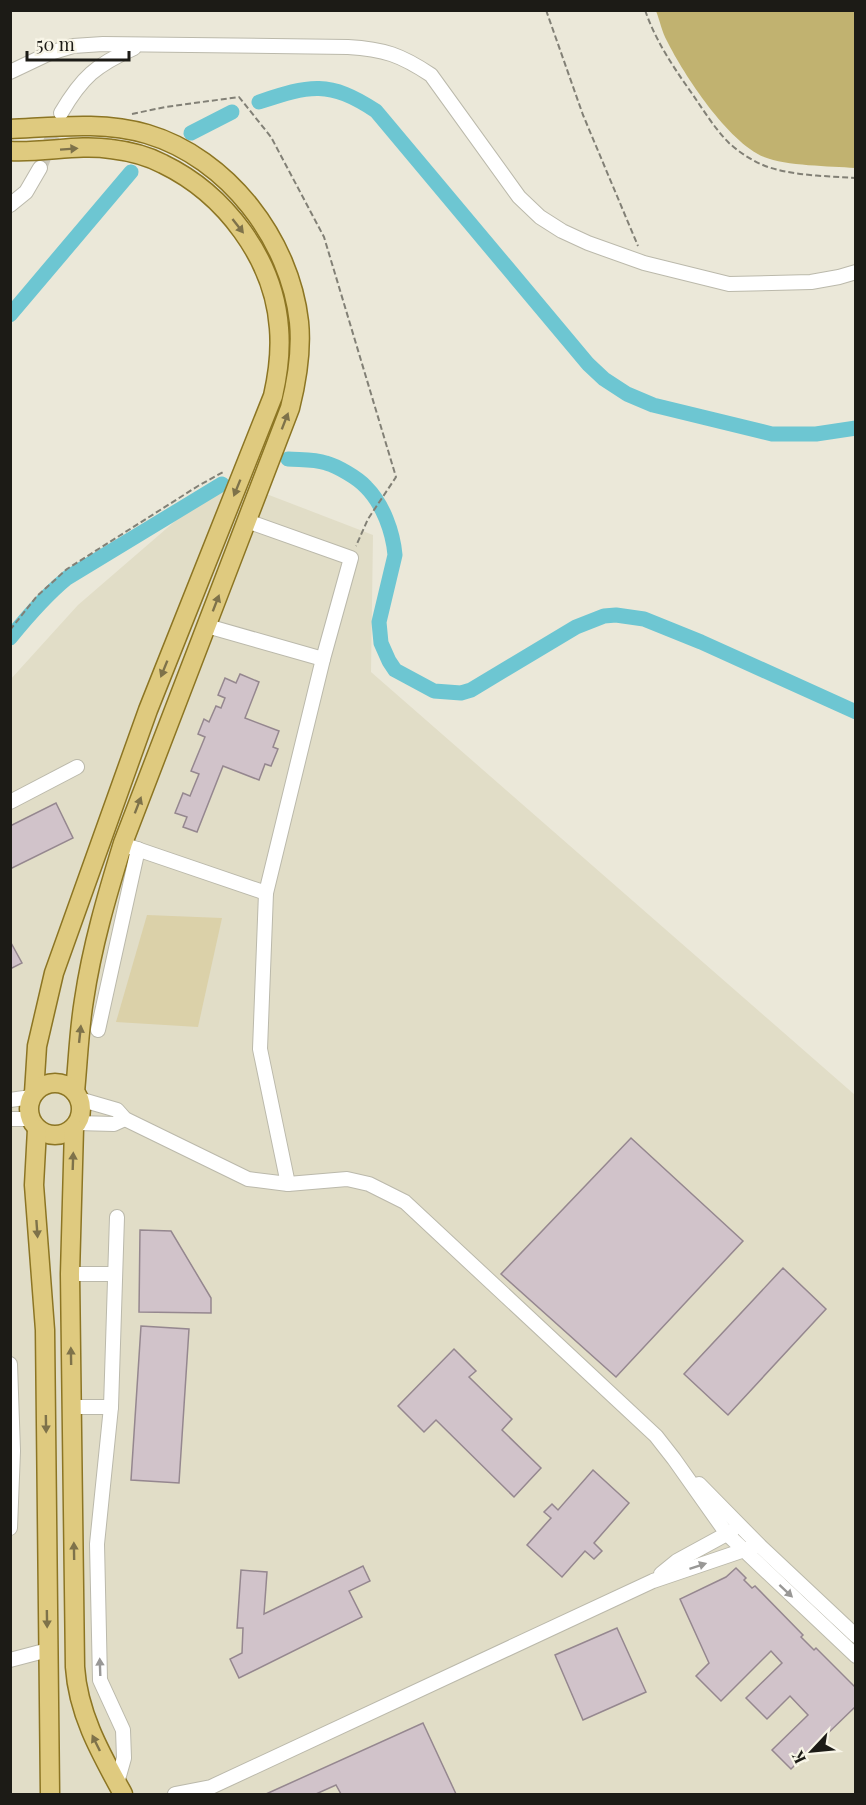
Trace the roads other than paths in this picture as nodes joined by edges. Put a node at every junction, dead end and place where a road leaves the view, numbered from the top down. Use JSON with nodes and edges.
{"nodes":[{"id":1,"x":138,"y":46,"type":"junction"},
{"id":2,"x":10,"y":72,"type":"edge"},
{"id":3,"x":61,"y":113,"type":"tunnel mouth"},
{"id":4,"x":10,"y":129,"type":"edge"},
{"id":5,"x":10,"y":151,"type":"edge"},
{"id":6,"x":40,"y":168,"type":"tunnel mouth"},
{"id":7,"x":10,"y":205,"type":"edge"},
{"id":8,"x":855,"y":272,"type":"edge"},
{"id":9,"x":247,"y":521,"type":"junction"},
{"id":10,"x":207,"y":626,"type":"junction"},
{"id":11,"x":323,"y":659,"type":"junction"},
{"id":12,"x":77,"y":767,"type":"dead end"},
{"id":13,"x":10,"y":802,"type":"edge"},
{"id":14,"x":131,"y":846,"type":"junction"},
{"id":15,"x":266,"y":893,"type":"junction"},
{"id":16,"x":98,"y":1030,"type":"dead end"},
{"id":17,"x":33,"y":1095,"type":"junction"},
{"id":18,"x":77,"y":1096,"type":"junction"},
{"id":19,"x":10,"y":1100,"type":"edge"},
{"id":20,"x":10,"y":1119,"type":"edge"},
{"id":21,"x":125,"y":1119,"type":"junction"},
{"id":22,"x":34,"y":1124,"type":"junction"},
{"id":23,"x":76,"y":1125,"type":"junction"},
{"id":24,"x":288,"y":1184,"type":"junction"},
{"id":25,"x":117,"y":1217,"type":"dead end"},
{"id":26,"x":70,"y":1274,"type":"junction"},
{"id":27,"x":114,"y":1274,"type":"junction"},
{"id":28,"x":10,"y":1364,"type":"edge"},
{"id":29,"x":72,"y":1407,"type":"junction"},
{"id":30,"x":111,"y":1407,"type":"junction"},
{"id":31,"x":674,"y":1459,"type":"junction"},
{"id":32,"x":741,"y":1526,"type":"junction"},
{"id":33,"x":10,"y":1528,"type":"edge"},
{"id":34,"x":727,"y":1534,"type":"junction"},
{"id":35,"x":759,"y":1545,"type":"junction"},
{"id":36,"x":743,"y":1551,"type":"junction"},
{"id":37,"x":74,"y":1576,"type":"junction"},
{"id":38,"x":653,"y":1581,"type":"junction"},
{"id":39,"x":98,"y":1597,"type":"junction"},
{"id":40,"x":855,"y":1636,"type":"edge"},
{"id":41,"x":48,"y":1650,"type":"junction"},
{"id":42,"x":855,"y":1656,"type":"edge"},
{"id":43,"x":10,"y":1660,"type":"edge"},
{"id":44,"x":120,"y":1789,"type":"edge"},
{"id":45,"x":206,"y":1791,"type":"edge"},
{"id":46,"x":50,"y":1794,"type":"edge"},
{"id":47,"x":175,"y":1794,"type":"edge"}],
"edges":[{"from":1,"to":2,"type":"street"},
{"from":1,"to":3,"type":"street"},
{"from":1,"to":8,"type":"street"},
{"from":9,"to":4,"type":"main road","one_way":true},
{"from":5,"to":17,"type":"main road","one_way":true},
{"from":6,"to":7,"type":"street"},
{"from":10,"to":9,"type":"main road","one_way":true},
{"from":9,"to":11,"type":"street"},
{"from":10,"to":11,"type":"street"},
{"from":14,"to":10,"type":"main road","one_way":true},
{"from":11,"to":15,"type":"street"},
{"from":12,"to":13,"type":"street"},
{"from":14,"to":15,"type":"street"},
{"from":14,"to":16,"type":"street"},
{"from":18,"to":14,"type":"main road","one_way":true},
{"from":15,"to":24,"type":"street"},
{"from":17,"to":18,"type":"main road"},
{"from":17,"to":19,"type":"street"},
{"from":17,"to":22,"type":"main road"},
{"from":18,"to":21,"type":"street"},
{"from":18,"to":23,"type":"main road"},
{"from":20,"to":22,"type":"street"},
{"from":21,"to":23,"type":"street"},
{"from":21,"to":24,"type":"street"},
{"from":22,"to":23,"type":"main road"},
{"from":22,"to":41,"type":"main road","one_way":true},
{"from":26,"to":23,"type":"main road","one_way":true},
{"from":24,"to":31,"type":"street"},
{"from":25,"to":27,"type":"street"},
{"from":26,"to":27,"type":"street"},
{"from":29,"to":26,"type":"main road","one_way":true},
{"from":27,"to":30,"type":"street"},
{"from":28,"to":33,"type":"street"},
{"from":29,"to":30,"type":"street"},
{"from":37,"to":29,"type":"main road","one_way":true},
{"from":30,"to":39,"type":"street"},
{"from":31,"to":32,"type":"street"},
{"from":31,"to":34,"type":"street"},
{"from":32,"to":34,"type":"street"},
{"from":32,"to":35,"type":"street"},
{"from":34,"to":36,"type":"street"},
{"from":34,"to":38,"type":"street"},
{"from":35,"to":36,"type":"street"},
{"from":35,"to":40,"type":"street"},
{"from":38,"to":36,"type":"street","one_way":true},
{"from":36,"to":42,"type":"street","one_way":true},
{"from":37,"to":39,"type":"street"},
{"from":44,"to":37,"type":"main road","one_way":true},
{"from":38,"to":45,"type":"street"},
{"from":44,"to":39,"type":"street","one_way":true},
{"from":41,"to":43,"type":"street"},
{"from":41,"to":46,"type":"main road"},
{"from":45,"to":47,"type":"street"}]}
